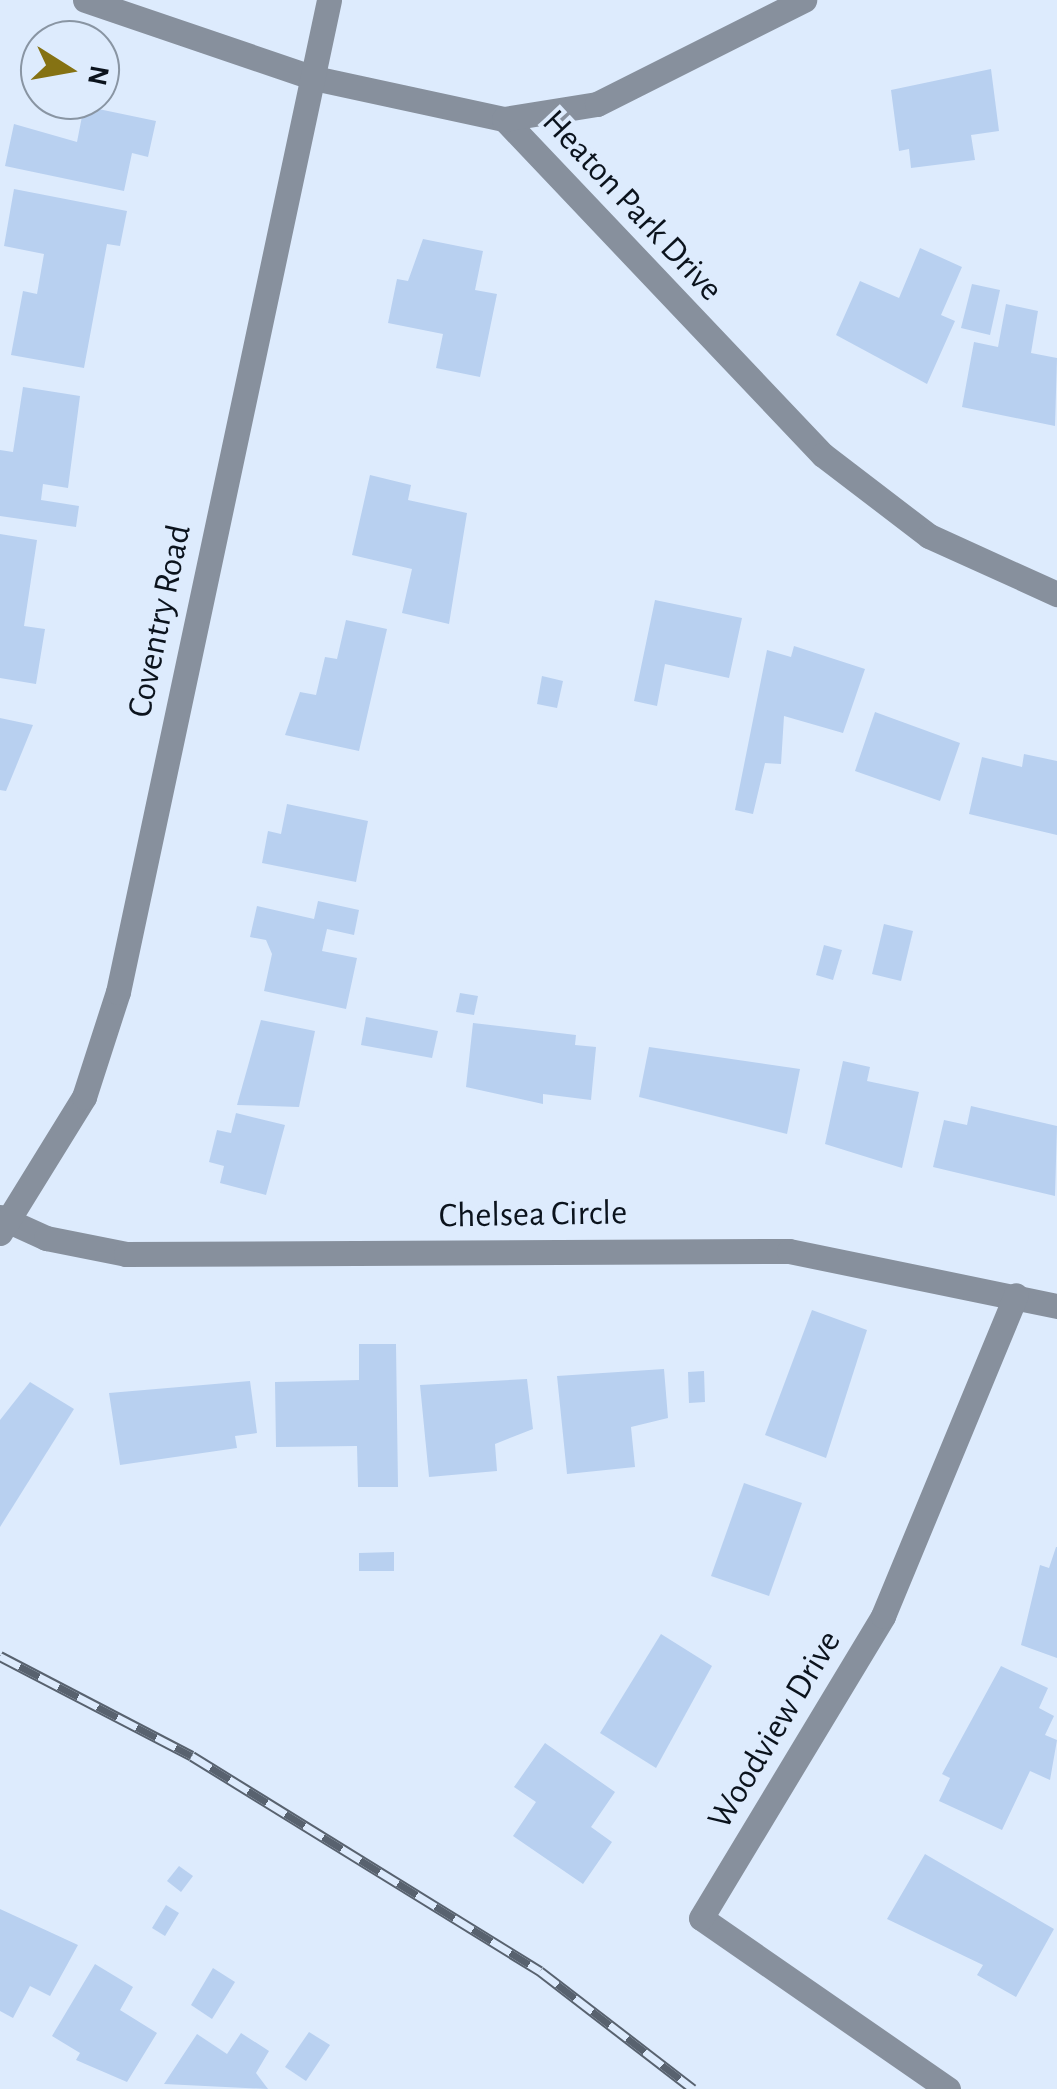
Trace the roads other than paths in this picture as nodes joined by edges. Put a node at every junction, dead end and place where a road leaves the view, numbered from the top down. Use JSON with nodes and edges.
{"nodes":[{"id":1,"x":85,"y":0,"type":"edge"},
{"id":2,"x":329,"y":0,"type":"edge"},
{"id":3,"x":804,"y":0,"type":"edge"},
{"id":4,"x":314,"y":78,"type":"junction"},
{"id":5,"x":504,"y":120,"type":"junction"},
{"id":6,"x":1057,"y":594,"type":"edge"},
{"id":7,"x":3,"y":1223,"type":"edge"},
{"id":8,"x":1016,"y":1296,"type":"junction"},
{"id":9,"x":1057,"y":1306,"type":"edge"},
{"id":10,"x":948,"y":2089,"type":"edge"}],
"edges":[{"from":1,"to":4,"type":"street","name":"Heaton Park Drive"},
{"from":2,"to":4,"type":"street","name":"Coventry Road"},
{"from":3,"to":5,"type":"street"},
{"from":4,"to":5,"type":"street","name":"Heaton Park Drive"},
{"from":4,"to":7,"type":"street","name":"Coventry Road"},
{"from":5,"to":6,"type":"street","name":"Heaton Park Drive"},
{"from":7,"to":8,"type":"street","name":"Chelsea Circle"},
{"from":8,"to":9,"type":"street","name":"Chelsea Circle"},
{"from":8,"to":10,"type":"street","name":"Woodview Drive"}]}
